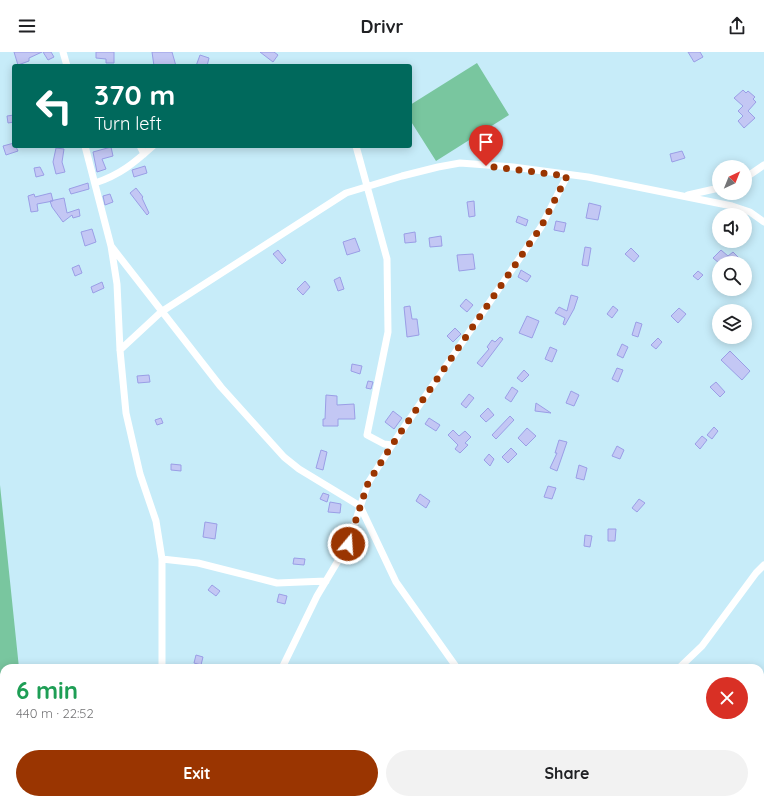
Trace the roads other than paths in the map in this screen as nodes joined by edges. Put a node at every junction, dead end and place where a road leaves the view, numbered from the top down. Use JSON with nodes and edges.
{"nodes":[{"id":1,"x":63,"y":52,"type":"edge"},
{"id":2,"x":66,"y":64,"type":"edge"},
{"id":3,"x":86,"y":148,"type":"edge"},
{"id":4,"x":141,"y":148,"type":"edge"},
{"id":5,"x":151,"y":148,"type":"edge"},
{"id":6,"x":356,"y":148,"type":"edge"},
{"id":7,"x":144,"y":154,"type":"junction"},
{"id":8,"x":764,"y":165,"type":"edge"},
{"id":9,"x":752,"y":173,"type":"edge"},
{"id":10,"x":567,"y":176,"type":"junction"},
{"id":11,"x":95,"y":183,"type":"junction"},
{"id":12,"x":366,"y":186,"type":"junction"},
{"id":13,"x":712,"y":190,"type":"edge"},
{"id":14,"x":686,"y":196,"type":"junction"},
{"id":15,"x":764,"y":222,"type":"edge"},
{"id":16,"x":111,"y":246,"type":"junction"},
{"id":17,"x":161,"y":312,"type":"junction"},
{"id":18,"x":120,"y":350,"type":"junction"},
{"id":19,"x":392,"y":445,"type":"junction"},
{"id":20,"x":360,"y":506,"type":"junction"},
{"id":21,"x":162,"y":559,"type":"junction"},
{"id":22,"x":764,"y":565,"type":"edge"},
{"id":23,"x":326,"y":581,"type":"junction"},
{"id":24,"x":162,"y":664,"type":"edge"},
{"id":25,"x":284,"y":664,"type":"edge"},
{"id":26,"x":454,"y":664,"type":"edge"},
{"id":27,"x":683,"y":664,"type":"edge"}],
"edges":[{"from":1,"to":2,"type":"street"},
{"from":3,"to":11,"type":"street"},
{"from":4,"to":7,"type":"street"},
{"from":5,"to":7,"type":"street"},
{"from":6,"to":12,"type":"street"},
{"from":7,"to":11,"type":"street"},
{"from":8,"to":9,"type":"street"},
{"from":10,"to":12,"type":"street"},
{"from":10,"to":14,"type":"street"},
{"from":10,"to":19,"type":"street"},
{"from":11,"to":16,"type":"street"},
{"from":12,"to":17,"type":"street"},
{"from":12,"to":19,"type":"street"},
{"from":13,"to":14,"type":"street"},
{"from":14,"to":15,"type":"street"},
{"from":16,"to":17,"type":"street"},
{"from":16,"to":18,"type":"street"},
{"from":17,"to":18,"type":"street"},
{"from":17,"to":20,"type":"street"},
{"from":18,"to":21,"type":"street"},
{"from":19,"to":20,"type":"street"},
{"from":20,"to":23,"type":"street"},
{"from":20,"to":26,"type":"street"},
{"from":21,"to":23,"type":"street"},
{"from":21,"to":24,"type":"street"},
{"from":22,"to":27,"type":"street"},
{"from":23,"to":25,"type":"street"}]}
